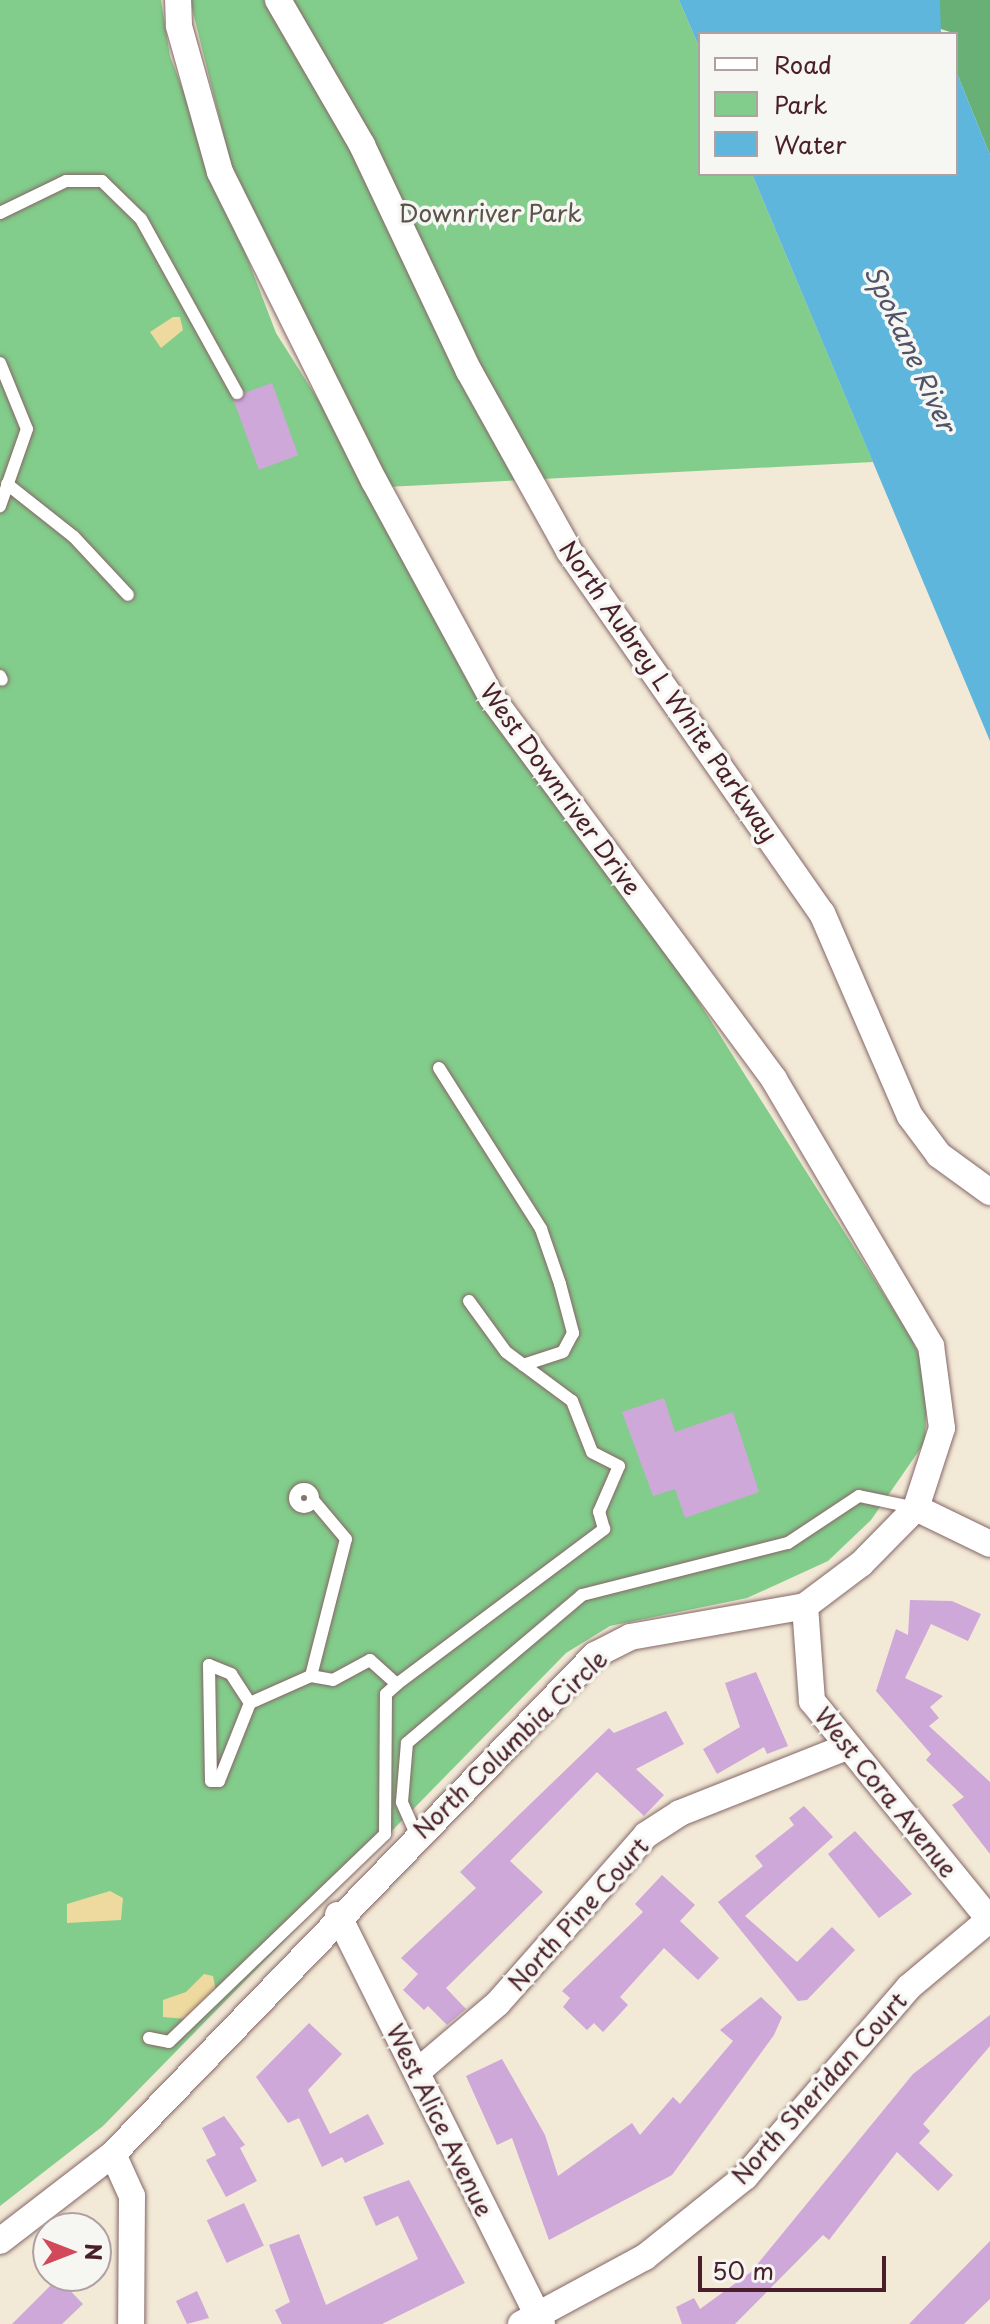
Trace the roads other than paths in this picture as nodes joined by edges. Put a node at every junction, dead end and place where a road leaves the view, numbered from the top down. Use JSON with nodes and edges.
{"nodes":[{"id":1,"x":197,"y":0,"type":"edge"},
{"id":2,"x":278,"y":0,"type":"edge"},
{"id":3,"x":178,"y":13,"type":"edge"},
{"id":4,"x":0,"y":213,"type":"edge"},
{"id":5,"x":0,"y":363,"type":"edge"},
{"id":6,"x":237,"y":393,"type":"dead end"},
{"id":7,"x":7,"y":484,"type":"junction"},
{"id":8,"x":0,"y":506,"type":"edge"},
{"id":9,"x":128,"y":595,"type":"dead end"},
{"id":10,"x":439,"y":1068,"type":"dead end"},
{"id":11,"x":990,"y":1192,"type":"edge"},
{"id":12,"x":469,"y":1301,"type":"dead end"},
{"id":13,"x":523,"y":1365,"type":"junction"},
{"id":14,"x":314,"y":1501,"type":"dead end"},
{"id":15,"x":916,"y":1508,"type":"junction"},
{"id":16,"x":990,"y":1544,"type":"edge"},
{"id":17,"x":805,"y":1606,"type":"junction"},
{"id":18,"x":311,"y":1676,"type":"junction"},
{"id":19,"x":397,"y":1684,"type":"junction"},
{"id":20,"x":250,"y":1703,"type":"junction"},
{"id":21,"x":844,"y":1748,"type":"junction"},
{"id":22,"x":416,"y":1834,"type":"junction"},
{"id":23,"x":338,"y":1915,"type":"junction"},
{"id":24,"x":990,"y":1919,"type":"edge"},
{"id":25,"x":149,"y":2038,"type":"dead end"},
{"id":26,"x":417,"y":2072,"type":"junction"},
{"id":27,"x":113,"y":2154,"type":"junction"},
{"id":28,"x":0,"y":2241,"type":"edge"},
{"id":29,"x":534,"y":2321,"type":"edge"},
{"id":30,"x":131,"y":2324,"type":"edge"}],
"edges":[{"from":1,"to":3,"type":"street"},
{"from":2,"to":11,"type":"street","name":"North Aubrey L White Parkway"},
{"from":3,"to":15,"type":"street","name":"West Downriver Drive"},
{"from":4,"to":6,"type":"lane"},
{"from":5,"to":7,"type":"lane"},
{"from":7,"to":8,"type":"lane"},
{"from":7,"to":9,"type":"lane"},
{"from":10,"to":13,"type":"lane"},
{"from":12,"to":13,"type":"lane"},
{"from":13,"to":19,"type":"lane"},
{"from":14,"to":18,"type":"lane"},
{"from":15,"to":16,"type":"street"},
{"from":15,"to":17,"type":"street","name":"North Columbia Circle"},
{"from":15,"to":22,"type":"lane"},
{"from":17,"to":21,"type":"street","name":"West Cora Avenue"},
{"from":17,"to":22,"type":"street","name":"North Columbia Circle"},
{"from":18,"to":19,"type":"lane"},
{"from":18,"to":20,"type":"lane"},
{"from":19,"to":25,"type":"lane"},
{"from":20,"to":20,"type":"lane"},
{"from":21,"to":24,"type":"street","name":"West Cora Avenue"},
{"from":21,"to":26,"type":"street","name":"North Pine Court"},
{"from":22,"to":23,"type":"street","name":"North Columbia Circle"},
{"from":23,"to":26,"type":"street","name":"West Alice Avenue"},
{"from":23,"to":27,"type":"street","name":"North Columbia Circle"},
{"from":24,"to":29,"type":"street","name":"North Sheridan Court"},
{"from":26,"to":29,"type":"street","name":"West Alice Avenue"},
{"from":27,"to":28,"type":"street","name":"North Columbia Circle"},
{"from":27,"to":30,"type":"street"}]}
